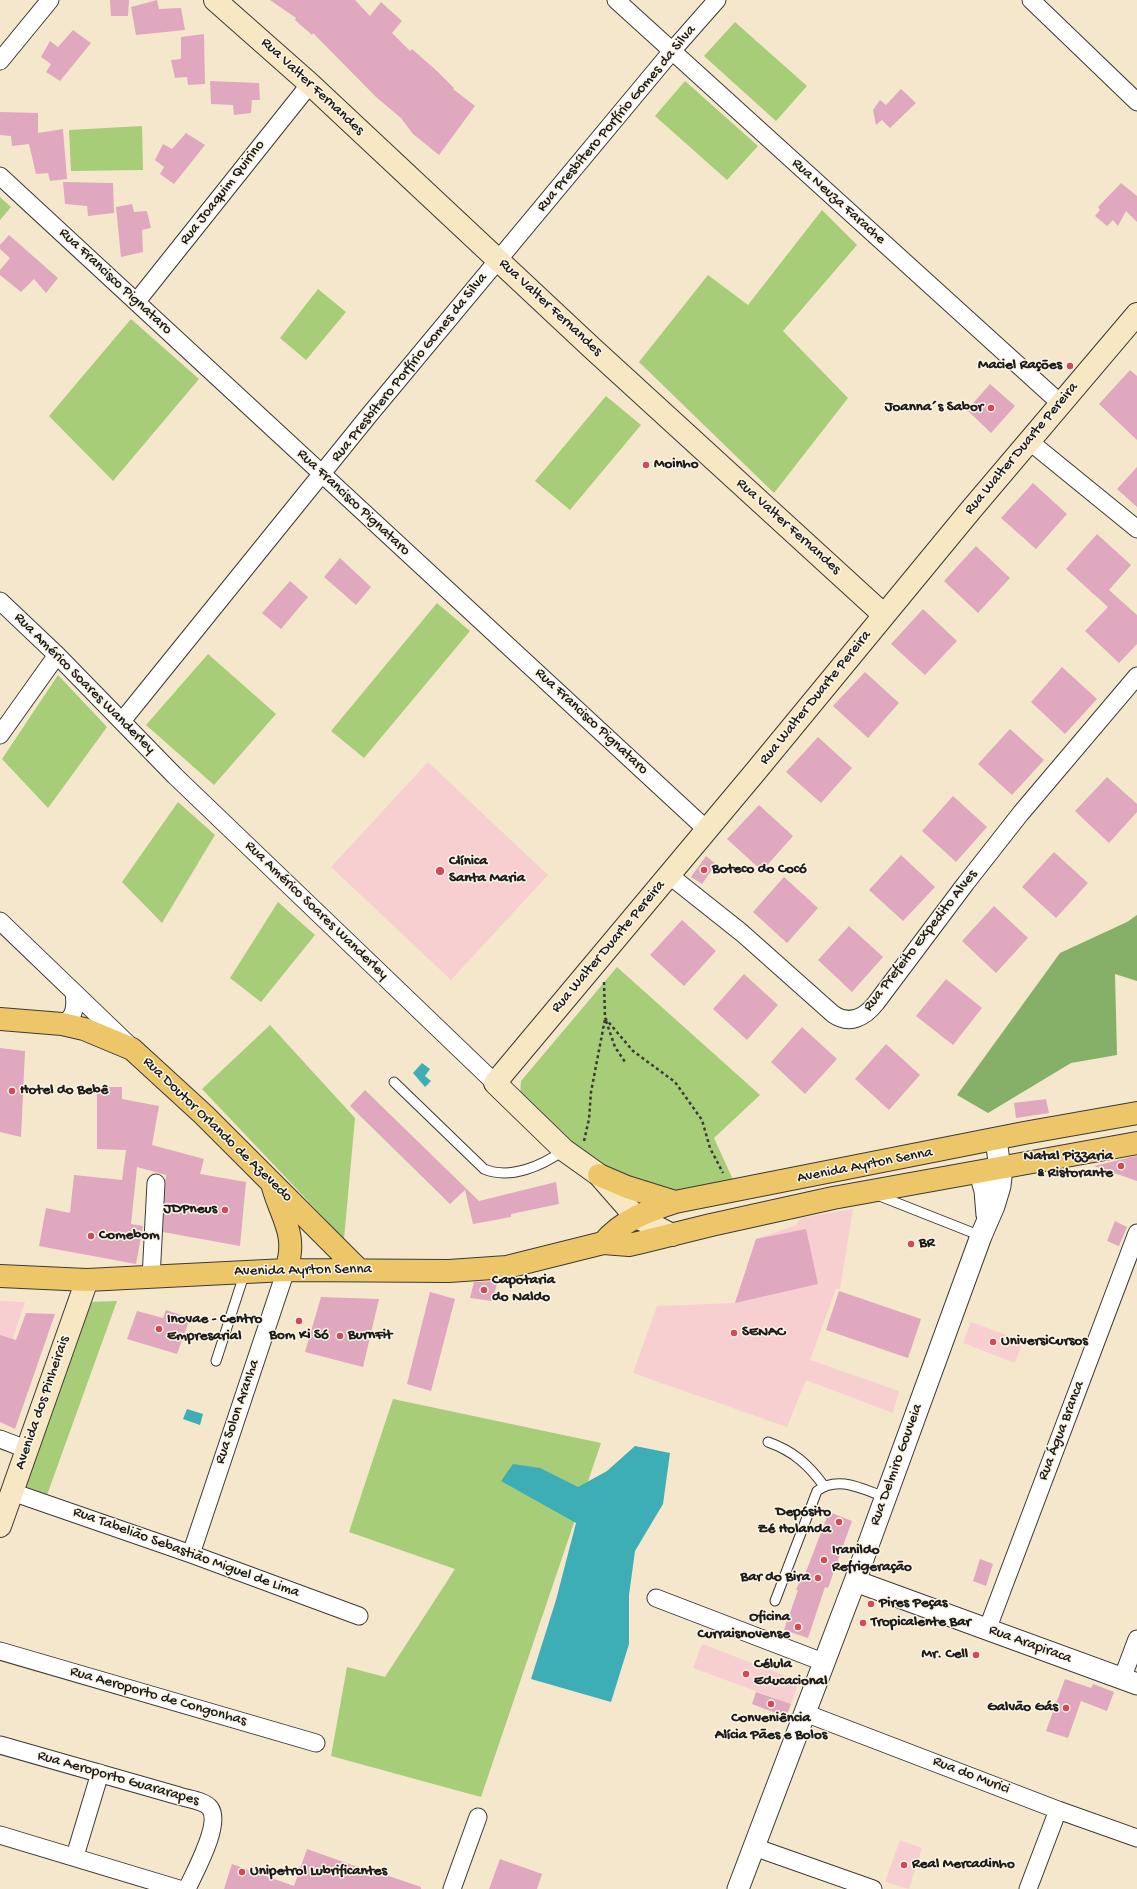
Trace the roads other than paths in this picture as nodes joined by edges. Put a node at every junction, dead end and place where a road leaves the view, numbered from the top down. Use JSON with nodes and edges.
{"nodes":[{"id":1,"x":50,"y":0,"type":"edge"},
{"id":2,"x":216,"y":0,"type":"edge"},
{"id":3,"x":616,"y":0,"type":"edge"},
{"id":4,"x":717,"y":0,"type":"edge"},
{"id":5,"x":1031,"y":0,"type":"edge"},
{"id":6,"x":672,"y":52,"type":"junction"},
{"id":7,"x":0,"y":61,"type":"edge"},
{"id":8,"x":310,"y":84,"type":"junction"},
{"id":9,"x":1137,"y":102,"type":"edge"},
{"id":10,"x":0,"y":176,"type":"edge"},
{"id":11,"x":499,"y":259,"type":"junction"},
{"id":12,"x":137,"y":301,"type":"junction"},
{"id":13,"x":1137,"y":314,"type":"edge"},
{"id":14,"x":1060,"y":403,"type":"junction"},
{"id":15,"x":1029,"y":441,"type":"junction"},
{"id":16,"x":322,"y":475,"type":"junction"},
{"id":17,"x":1137,"y":529,"type":"edge"},
{"id":18,"x":0,"y":601,"type":"edge"},
{"id":19,"x":884,"y":615,"type":"junction"},
{"id":20,"x":57,"y":655,"type":"junction"},
{"id":21,"x":1137,"y":676,"type":"edge"},
{"id":22,"x":122,"y":721,"type":"junction"},
{"id":23,"x":0,"y":735,"type":"edge"},
{"id":24,"x":706,"y":829,"type":"junction"},
{"id":25,"x":669,"y":875,"type":"junction"},
{"id":26,"x":0,"y":921,"type":"edge"},
{"id":27,"x":74,"y":993,"type":"junction"},
{"id":28,"x":0,"y":1019,"type":"edge"},
{"id":29,"x":62,"y":1024,"type":"junction"},
{"id":30,"x":132,"y":1049,"type":"junction"},
{"id":31,"x":394,"y":1082,"type":"dead end"},
{"id":32,"x":495,"y":1083,"type":"junction"},
{"id":33,"x":1137,"y":1113,"type":"edge"},
{"id":34,"x":996,"y":1139,"type":"junction"},
{"id":35,"x":1137,"y":1143,"type":"edge"},
{"id":36,"x":574,"y":1148,"type":"junction"},
{"id":37,"x":990,"y":1171,"type":"junction"},
{"id":38,"x":599,"y":1175,"type":"junction"},
{"id":39,"x":156,"y":1183,"type":"dead end"},
{"id":40,"x":271,"y":1183,"type":"junction"},
{"id":41,"x":868,"y":1192,"type":"junction"},
{"id":42,"x":675,"y":1202,"type":"junction"},
{"id":43,"x":636,"y":1216,"type":"junction"},
{"id":44,"x":984,"y":1228,"type":"junction"},
{"id":45,"x":1137,"y":1233,"type":"edge"},
{"id":46,"x":672,"y":1235,"type":"junction"},
{"id":47,"x":610,"y":1244,"type":"junction"},
{"id":48,"x":358,"y":1269,"type":"junction"},
{"id":49,"x":286,"y":1270,"type":"junction"},
{"id":50,"x":245,"y":1272,"type":"junction"},
{"id":51,"x":0,"y":1276,"type":"edge"},
{"id":52,"x":151,"y":1278,"type":"junction"},
{"id":53,"x":86,"y":1280,"type":"junction"},
{"id":54,"x":216,"y":1361,"type":"dead end"},
{"id":55,"x":0,"y":1439,"type":"edge"},
{"id":56,"x":768,"y":1442,"type":"dead end"},
{"id":57,"x":26,"y":1448,"type":"junction"},
{"id":58,"x":824,"y":1486,"type":"junction"},
{"id":59,"x":12,"y":1492,"type":"junction"},
{"id":60,"x":885,"y":1496,"type":"junction"},
{"id":61,"x":0,"y":1526,"type":"edge"},
{"id":62,"x":191,"y":1554,"type":"junction"},
{"id":63,"x":855,"y":1581,"type":"junction"},
{"id":64,"x":656,"y":1598,"type":"dead end"},
{"id":65,"x":775,"y":1601,"type":"dead end"},
{"id":66,"x":359,"y":1616,"type":"dead end"},
{"id":67,"x":987,"y":1630,"type":"junction"},
{"id":68,"x":1137,"y":1639,"type":"edge"},
{"id":69,"x":0,"y":1652,"type":"edge"},
{"id":70,"x":823,"y":1662,"type":"junction"},
{"id":71,"x":1130,"y":1682,"type":"edge"},
{"id":72,"x":805,"y":1713,"type":"junction"},
{"id":73,"x":316,"y":1743,"type":"dead end"},
{"id":74,"x":0,"y":1745,"type":"edge"},
{"id":75,"x":100,"y":1773,"type":"junction"},
{"id":76,"x":1058,"y":1810,"type":"junction"},
{"id":77,"x":478,"y":1817,"type":"dead end"},
{"id":78,"x":0,"y":1834,"type":"edge"},
{"id":79,"x":1137,"y":1838,"type":"edge"},
{"id":80,"x":754,"y":1847,"type":"junction"},
{"id":81,"x":75,"y":1856,"type":"junction"},
{"id":82,"x":179,"y":1889,"type":"edge"},
{"id":83,"x":187,"y":1889,"type":"edge"},
{"id":84,"x":452,"y":1889,"type":"edge"},
{"id":85,"x":738,"y":1889,"type":"edge"},
{"id":86,"x":873,"y":1889,"type":"edge"},
{"id":87,"x":1028,"y":1889,"type":"edge"}],
"edges":[{"from":1,"to":7,"type":"street"},
{"from":2,"to":8,"type":"main road","name":"Rua Valter Fernandes"},
{"from":3,"to":6,"type":"street","name":"Rua Neuza Farache"},
{"from":4,"to":6,"type":"street","name":"Rua Presbítero Porfírio Gomes da Silva"},
{"from":5,"to":9,"type":"street"},
{"from":6,"to":11,"type":"street","name":"Rua Presbítero Porfírio Gomes da Silva"},
{"from":6,"to":14,"type":"street","name":"Rua Neuza Farache"},
{"from":8,"to":11,"type":"main road","name":"Rua Valter Fernandes"},
{"from":8,"to":12,"type":"street","name":"Rua Joaquim Quirino"},
{"from":10,"to":12,"type":"street","name":"Rua Francisco Pignataro"},
{"from":11,"to":16,"type":"street","name":"Rua Presbítero Porfírio Gomes da Silva"},
{"from":11,"to":19,"type":"main road","name":"Rua Valter Fernandes"},
{"from":12,"to":16,"type":"street","name":"Rua Francisco Pignataro"},
{"from":13,"to":14,"type":"main road","name":"Rua Walter Duarte Pereira"},
{"from":14,"to":15,"type":"main road","name":"Rua Walter Duarte Pereira"},
{"from":15,"to":17,"type":"street"},
{"from":15,"to":19,"type":"main road","name":"Rua Walter Duarte Pereira"},
{"from":16,"to":22,"type":"street","name":"Rua Presbítero Porfírio Gomes da Silva"},
{"from":16,"to":24,"type":"street","name":"Rua Francisco Pignataro"},
{"from":18,"to":20,"type":"street","name":"Rua Américo Soares Wanderley"},
{"from":19,"to":24,"type":"main road","name":"Rua Walter Duarte Pereira"},
{"from":20,"to":22,"type":"street","name":"Rua Américo Soares Wanderley"},
{"from":20,"to":23,"type":"street"},
{"from":21,"to":25,"type":"street","name":"Rua Prefeito Expedito Alves"},
{"from":22,"to":32,"type":"street","name":"Rua Américo Soares Wanderley"},
{"from":24,"to":25,"type":"main road","name":"Rua Walter Duarte Pereira"},
{"from":25,"to":32,"type":"main road","name":"Rua Walter Duarte Pereira"},
{"from":26,"to":27,"type":"street","name":"Rua Doutor Orlando de Azevedo"},
{"from":27,"to":29,"type":"street"},
{"from":27,"to":30,"type":"street","name":"Rua Doutor Orlando de Azevedo"},
{"from":28,"to":29,"type":"main road"},
{"from":29,"to":30,"type":"main road"},
{"from":30,"to":40,"type":"main road","name":"Rua Doutor Orlando de Azevedo"},
{"from":31,"to":36,"type":"lane"},
{"from":32,"to":36,"type":"main road","name":"Rua Américo Soares Wanderley"},
{"from":33,"to":34,"type":"main road","name":"Avenida Ayrton Senna"},
{"from":34,"to":37,"type":"street","name":"Rua Delmiro Gouveia"},
{"from":34,"to":42,"type":"main road","name":"Avenida Ayrton Senna"},
{"from":35,"to":37,"type":"main road","name":"Avenida Ayrton Senna"},
{"from":36,"to":38,"type":"main road","name":"Rua Américo Soares Wanderley"},
{"from":37,"to":41,"type":"main road","name":"Avenida Ayrton Senna"},
{"from":37,"to":44,"type":"street","name":"Rua Delmiro Gouveia"},
{"from":38,"to":42,"type":"main road"},
{"from":38,"to":43,"type":"main road","name":"Rua Américo Soares Wanderley"},
{"from":39,"to":52,"type":"street"},
{"from":40,"to":48,"type":"main road","name":"Rua Doutor Orlando de Azevedo"},
{"from":40,"to":49,"type":"main road"},
{"from":41,"to":44,"type":"lane"},
{"from":41,"to":46,"type":"main road","name":"Avenida Ayrton Senna"},
{"from":42,"to":43,"type":"main road","name":"Avenida Ayrton Senna"},
{"from":43,"to":46,"type":"main road","name":"Rua Américo Soares Wanderley"},
{"from":43,"to":47,"type":"main road","name":"Avenida Ayrton Senna"},
{"from":44,"to":60,"type":"street","name":"Rua Delmiro Gouveia"},
{"from":45,"to":67,"type":"street","name":"Rua Água Branca"},
{"from":46,"to":47,"type":"main road","name":"Avenida Ayrton Senna"},
{"from":47,"to":48,"type":"main road","name":"Avenida Ayrton Senna"},
{"from":48,"to":49,"type":"main road","name":"Avenida Ayrton Senna"},
{"from":49,"to":50,"type":"main road","name":"Avenida Ayrton Senna"},
{"from":49,"to":62,"type":"street","name":"Rua Solon Aranha"},
{"from":50,"to":52,"type":"main road","name":"Avenida Ayrton Senna"},
{"from":50,"to":54,"type":"lane"},
{"from":51,"to":53,"type":"main road","name":"Avenida Ayrton Senna"},
{"from":52,"to":53,"type":"main road","name":"Avenida Ayrton Senna"},
{"from":53,"to":57,"type":"main road","name":"Avenida dos Pinheirais"},
{"from":55,"to":57,"type":"street"},
{"from":56,"to":58,"type":"lane"},
{"from":57,"to":59,"type":"main road","name":"Avenida dos Pinheirais"},
{"from":58,"to":60,"type":"lane"},
{"from":58,"to":65,"type":"lane"},
{"from":59,"to":61,"type":"main road","name":"Avenida dos Pinheirais"},
{"from":59,"to":62,"type":"street","name":"Rua Tabelião Sebastião Miguel de Lima"},
{"from":60,"to":63,"type":"street","name":"Rua Delmiro Gouveia"},
{"from":62,"to":66,"type":"street","name":"Rua Tabelião Sebastião Miguel de Lima"},
{"from":63,"to":67,"type":"street","name":"Rua Arapiraca"},
{"from":63,"to":70,"type":"street","name":"Rua Delmiro Gouveia"},
{"from":64,"to":70,"type":"street"},
{"from":67,"to":71,"type":"street","name":"Rua Arapiraca"},
{"from":68,"to":71,"type":"street"},
{"from":69,"to":73,"type":"street","name":"Rua Aeroporto de Congonhas"},
{"from":70,"to":72,"type":"street","name":"Rua Delmiro Gouveia"},
{"from":72,"to":76,"type":"street","name":"Rua do Murici"},
{"from":72,"to":80,"type":"street","name":"Rua Delmiro Gouveia"},
{"from":74,"to":75,"type":"street","name":"Rua Aeroporto Guararapes"},
{"from":75,"to":81,"type":"street"},
{"from":75,"to":83,"type":"street","name":"Rua Aeroporto Guararapes"},
{"from":76,"to":79,"type":"street","name":"Rua do Murici"},
{"from":76,"to":87,"type":"street"},
{"from":77,"to":84,"type":"street"},
{"from":78,"to":81,"type":"street"},
{"from":80,"to":85,"type":"street","name":"Rua Delmiro Gouveia"},
{"from":80,"to":86,"type":"street"},
{"from":81,"to":82,"type":"street"}]}
